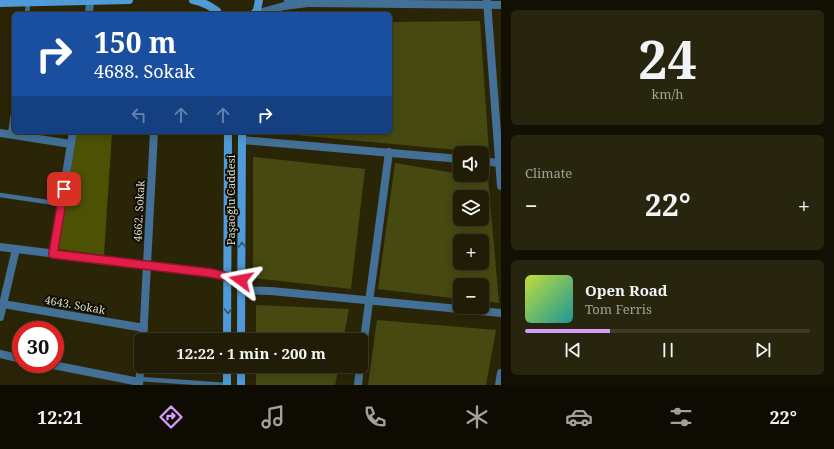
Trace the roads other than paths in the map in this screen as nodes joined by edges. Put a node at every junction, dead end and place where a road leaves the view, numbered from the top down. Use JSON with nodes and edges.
{"nodes":[{"id":1,"x":129,"y":0,"type":"edge"},
{"id":2,"x":193,"y":0,"type":"edge"},
{"id":3,"x":215,"y":0,"type":"edge"},
{"id":4,"x":259,"y":0,"type":"edge"},
{"id":5,"x":288,"y":0,"type":"edge"},
{"id":6,"x":90,"y":1,"type":"edge"},
{"id":7,"x":28,"y":2,"type":"junction"},
{"id":8,"x":487,"y":2,"type":"edge"},
{"id":9,"x":0,"y":3,"type":"edge"},
{"id":10,"x":308,"y":3,"type":"junction"},
{"id":11,"x":501,"y":5,"type":"edge"},
{"id":12,"x":27,"y":12,"type":"edge"},
{"id":13,"x":89,"y":12,"type":"edge"},
{"id":14,"x":217,"y":12,"type":"edge"},
{"id":15,"x":218,"y":12,"type":"edge"},
{"id":16,"x":256,"y":12,"type":"edge"},
{"id":17,"x":262,"y":12,"type":"edge"},
{"id":18,"x":12,"y":121,"type":"edge"},
{"id":19,"x":0,"y":133,"type":"edge"},
{"id":20,"x":10,"y":134,"type":"junction"},
{"id":21,"x":73,"y":134,"type":"edge"},
{"id":22,"x":154,"y":134,"type":"edge"},
{"id":23,"x":228,"y":134,"type":"edge"},
{"id":24,"x":242,"y":136,"type":"edge"},
{"id":25,"x":71,"y":144,"type":"junction"},
{"id":26,"x":389,"y":152,"type":"junction"},
{"id":27,"x":453,"y":158,"type":"edge"},
{"id":28,"x":489,"y":162,"type":"edge"},
{"id":29,"x":499,"y":163,"type":"junction"},
{"id":30,"x":501,"y":186,"type":"edge"},
{"id":31,"x":0,"y":195,"type":"edge"},
{"id":32,"x":61,"y":204,"type":"junction"},
{"id":33,"x":0,"y":247,"type":"edge"},
{"id":34,"x":16,"y":249,"type":"junction"},
{"id":35,"x":53,"y":254,"type":"junction"},
{"id":36,"x":147,"y":265,"type":"junction"},
{"id":37,"x":228,"y":276,"type":"junction"},
{"id":38,"x":241,"y":280,"type":"junction"},
{"id":39,"x":241,"y":290,"type":"junction"},
{"id":40,"x":369,"y":300,"type":"junction"},
{"id":41,"x":3,"y":304,"type":"junction"},
{"id":42,"x":501,"y":313,"type":"edge"},
{"id":43,"x":0,"y":317,"type":"edge"},
{"id":44,"x":144,"y":328,"type":"junction"},
{"id":45,"x":144,"y":333,"type":"edge"},
{"id":46,"x":228,"y":333,"type":"edge"},
{"id":47,"x":241,"y":333,"type":"edge"},
{"id":48,"x":365,"y":333,"type":"edge"},
{"id":49,"x":0,"y":354,"type":"edge"},
{"id":50,"x":12,"y":356,"type":"edge"},
{"id":51,"x":64,"y":367,"type":"edge"},
{"id":52,"x":227,"y":373,"type":"edge"},
{"id":53,"x":241,"y":373,"type":"edge"},
{"id":54,"x":359,"y":373,"type":"edge"},
{"id":55,"x":501,"y":373,"type":"edge"},
{"id":56,"x":139,"y":382,"type":"edge"},
{"id":57,"x":227,"y":385,"type":"edge"},
{"id":58,"x":241,"y":385,"type":"edge"},
{"id":59,"x":358,"y":385,"type":"edge"},
{"id":60,"x":499,"y":385,"type":"edge"}],
"edges":[{"from":1,"to":6,"type":"street"},
{"from":2,"to":14,"type":"street"},
{"from":3,"to":15,"type":"street"},
{"from":4,"to":16,"type":"street"},
{"from":5,"to":10,"type":"street"},
{"from":6,"to":7,"type":"street"},
{"from":6,"to":13,"type":"street"},
{"from":7,"to":9,"type":"street"},
{"from":7,"to":12,"type":"lane"},
{"from":8,"to":10,"type":"street"},
{"from":8,"to":11,"type":"street"},
{"from":8,"to":29,"type":"street"},
{"from":10,"to":17,"type":"street"},
{"from":18,"to":20,"type":"lane"},
{"from":19,"to":20,"type":"street"},
{"from":20,"to":25,"type":"street"},
{"from":21,"to":25,"type":"street"},
{"from":22,"to":36,"type":"street","name":"4662. Sokak"},
{"from":23,"to":37,"type":"street","name":"Paşaoğlu Caddesi"},
{"from":24,"to":26,"type":"street"},
{"from":38,"to":24,"type":"street","name":"Paşaoğlu Caddesi","one_way":true},
{"from":25,"to":32,"type":"street"},
{"from":26,"to":27,"type":"street"},
{"from":26,"to":40,"type":"street"},
{"from":28,"to":29,"type":"street"},
{"from":29,"to":30,"type":"street"},
{"from":31,"to":32,"type":"lane"},
{"from":32,"to":35,"type":"street"},
{"from":33,"to":34,"type":"street"},
{"from":34,"to":35,"type":"street"},
{"from":34,"to":41,"type":"street"},
{"from":35,"to":36,"type":"street"},
{"from":36,"to":37,"type":"street"},
{"from":36,"to":44,"type":"street","name":"4662. Sokak"},
{"from":37,"to":38,"type":"street"},
{"from":37,"to":46,"type":"street","name":"Paşaoğlu Caddesi","one_way":true},
{"from":38,"to":39,"type":"street","name":"Paşaoğlu Caddesi"},
{"from":39,"to":40,"type":"street"},
{"from":39,"to":47,"type":"street","name":"Paşaoğlu Caddesi"},
{"from":40,"to":42,"type":"street"},
{"from":40,"to":48,"type":"street"},
{"from":41,"to":43,"type":"street"},
{"from":41,"to":44,"type":"street","name":"4643. Sokak"},
{"from":44,"to":45,"type":"street","name":"4662. Sokak"},
{"from":49,"to":50,"type":"street"},
{"from":51,"to":56,"type":"street"},
{"from":52,"to":57,"type":"street"},
{"from":53,"to":58,"type":"street"},
{"from":54,"to":59,"type":"street"},
{"from":55,"to":60,"type":"street"},
{"from":56,"to":57,"type":"lane"}]}
